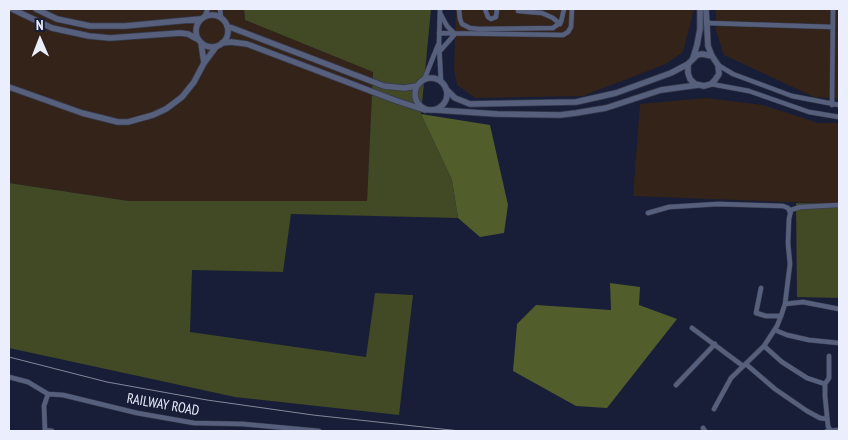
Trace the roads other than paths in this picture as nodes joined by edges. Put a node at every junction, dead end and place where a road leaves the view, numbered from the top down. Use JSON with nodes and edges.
{"nodes":[{"id":1,"x":12,"y":9,"type":"edge"},
{"id":2,"x":36,"y":9,"type":"edge"},
{"id":3,"x":208,"y":9,"type":"edge"},
{"id":4,"x":220,"y":9,"type":"edge"},
{"id":5,"x":460,"y":9,"type":"edge"},
{"id":6,"x":485,"y":9,"type":"edge"},
{"id":7,"x":497,"y":9,"type":"edge"},
{"id":8,"x":564,"y":9,"type":"edge"},
{"id":9,"x":572,"y":9,"type":"edge"},
{"id":10,"x":700,"y":9,"type":"edge"},
{"id":11,"x":706,"y":9,"type":"edge"},
{"id":12,"x":833,"y":9,"type":"edge"},
{"id":13,"x":440,"y":11,"type":"edge"},
{"id":14,"x":518,"y":11,"type":"dead end"},
{"id":15,"x":202,"y":18,"type":"junction"},
{"id":16,"x":221,"y":18,"type":"junction"},
{"id":17,"x":706,"y":22,"type":"junction"},
{"id":18,"x":560,"y":24,"type":"junction"},
{"id":19,"x":227,"y":26,"type":"junction"},
{"id":20,"x":833,"y":27,"type":"junction"},
{"id":21,"x":439,"y":33,"type":"junction"},
{"id":22,"x":455,"y":34,"type":"junction"},
{"id":23,"x":833,"y":39,"type":"junction"},
{"id":24,"x":839,"y":39,"type":"edge"},
{"id":25,"x":199,"y":41,"type":"junction"},
{"id":26,"x":222,"y":43,"type":"junction"},
{"id":27,"x":439,"y":43,"type":"junction"},
{"id":28,"x":216,"y":47,"type":"junction"},
{"id":29,"x":440,"y":51,"type":"junction"},
{"id":30,"x":712,"y":56,"type":"junction"},
{"id":31,"x":693,"y":58,"type":"junction"},
{"id":32,"x":204,"y":63,"type":"junction"},
{"id":33,"x":688,"y":64,"type":"junction"},
{"id":34,"x":718,"y":65,"type":"junction"},
{"id":35,"x":424,"y":80,"type":"junction"},
{"id":36,"x":442,"y":82,"type":"junction"},
{"id":37,"x":698,"y":84,"type":"junction"},
{"id":38,"x":711,"y":84,"type":"junction"},
{"id":39,"x":417,"y":86,"type":"junction"},
{"id":40,"x":9,"y":87,"type":"edge"},
{"id":41,"x":446,"y":89,"type":"junction"},
{"id":42,"x":832,"y":105,"type":"junction"},
{"id":43,"x":839,"y":105,"type":"edge"},
{"id":44,"x":425,"y":110,"type":"junction"},
{"id":45,"x":436,"y":110,"type":"junction"},
{"id":46,"x":839,"y":116,"type":"edge"},
{"id":47,"x":839,"y":205,"type":"edge"},
{"id":48,"x":790,"y":212,"type":"junction"},
{"id":49,"x":648,"y":213,"type":"dead end"},
{"id":50,"x":761,"y":288,"type":"dead end"},
{"id":51,"x":785,"y":304,"type":"junction"},
{"id":52,"x":839,"y":309,"type":"edge"},
{"id":53,"x":781,"y":316,"type":"junction"},
{"id":54,"x":692,"y":328,"type":"dead end"},
{"id":55,"x":775,"y":330,"type":"junction"},
{"id":56,"x":839,"y":343,"type":"edge"},
{"id":57,"x":715,"y":344,"type":"junction"},
{"id":58,"x":764,"y":346,"type":"junction"},
{"id":59,"x":829,"y":356,"type":"dead end"},
{"id":60,"x":745,"y":365,"type":"junction"},
{"id":61,"x":9,"y":377,"type":"edge"},
{"id":62,"x":825,"y":384,"type":"junction"},
{"id":63,"x":676,"y":385,"type":"dead end"},
{"id":64,"x":48,"y":394,"type":"junction"},
{"id":65,"x":714,"y":409,"type":"dead end"},
{"id":66,"x":828,"y":419,"type":"junction"},
{"id":67,"x":45,"y":430,"type":"edge"},
{"id":68,"x":829,"y":430,"type":"edge"},
{"id":69,"x":839,"y":430,"type":"edge"},
{"id":70,"x":52,"y":431,"type":"edge"},
{"id":71,"x":318,"y":431,"type":"edge"}],
"edges":[{"from":1,"to":25,"type":"street"},
{"from":2,"to":15,"type":"street"},
{"from":3,"to":15,"type":"street"},
{"from":4,"to":16,"type":"street"},
{"from":5,"to":18,"type":"street"},
{"from":6,"to":7,"type":"street"},
{"from":8,"to":18,"type":"street"},
{"from":9,"to":22,"type":"street"},
{"from":10,"to":31,"type":"street"},
{"from":11,"to":17,"type":"street"},
{"from":12,"to":20,"type":"street"},
{"from":13,"to":21,"type":"street"},
{"from":13,"to":22,"type":"street"},
{"from":14,"to":18,"type":"street"},
{"from":15,"to":16,"type":"street"},
{"from":15,"to":25,"type":"street"},
{"from":16,"to":19,"type":"street"},
{"from":17,"to":20,"type":"street"},
{"from":17,"to":30,"type":"street"},
{"from":19,"to":26,"type":"street"},
{"from":19,"to":39,"type":"street"},
{"from":20,"to":23,"type":"street"},
{"from":21,"to":22,"type":"street"},
{"from":21,"to":27,"type":"street"},
{"from":22,"to":29,"type":"street"},
{"from":23,"to":24,"type":"street"},
{"from":23,"to":42,"type":"street"},
{"from":25,"to":28,"type":"street"},
{"from":25,"to":32,"type":"street"},
{"from":26,"to":28,"type":"street"},
{"from":26,"to":44,"type":"street"},
{"from":27,"to":29,"type":"street"},
{"from":27,"to":35,"type":"street"},
{"from":28,"to":32,"type":"street"},
{"from":29,"to":36,"type":"street"},
{"from":30,"to":31,"type":"street"},
{"from":30,"to":34,"type":"street"},
{"from":31,"to":33,"type":"street"},
{"from":32,"to":40,"type":"street"},
{"from":33,"to":37,"type":"street"},
{"from":33,"to":41,"type":"street"},
{"from":34,"to":38,"type":"street"},
{"from":34,"to":42,"type":"street"},
{"from":35,"to":36,"type":"street"},
{"from":35,"to":39,"type":"street"},
{"from":36,"to":41,"type":"street"},
{"from":37,"to":38,"type":"street"},
{"from":37,"to":45,"type":"street"},
{"from":38,"to":46,"type":"street"},
{"from":39,"to":44,"type":"street"},
{"from":41,"to":45,"type":"street"},
{"from":42,"to":43,"type":"street"},
{"from":44,"to":45,"type":"street"},
{"from":47,"to":48,"type":"street"},
{"from":48,"to":49,"type":"street"},
{"from":48,"to":51,"type":"street"},
{"from":50,"to":53,"type":"street"},
{"from":51,"to":52,"type":"street"},
{"from":51,"to":53,"type":"street"},
{"from":53,"to":55,"type":"street"},
{"from":54,"to":57,"type":"street"},
{"from":55,"to":56,"type":"street"},
{"from":55,"to":58,"type":"street"},
{"from":57,"to":60,"type":"street"},
{"from":57,"to":63,"type":"street"},
{"from":58,"to":60,"type":"street"},
{"from":58,"to":62,"type":"street"},
{"from":59,"to":62,"type":"street"},
{"from":60,"to":65,"type":"street"},
{"from":60,"to":66,"type":"street"},
{"from":61,"to":64,"type":"street","name":"RAILWAY ROAD"},
{"from":62,"to":66,"type":"street"},
{"from":64,"to":67,"type":"street"},
{"from":64,"to":71,"type":"street","name":"RAILWAY ROAD"},
{"from":66,"to":68,"type":"street"},
{"from":67,"to":70,"type":"street"},
{"from":68,"to":69,"type":"street"}]}
